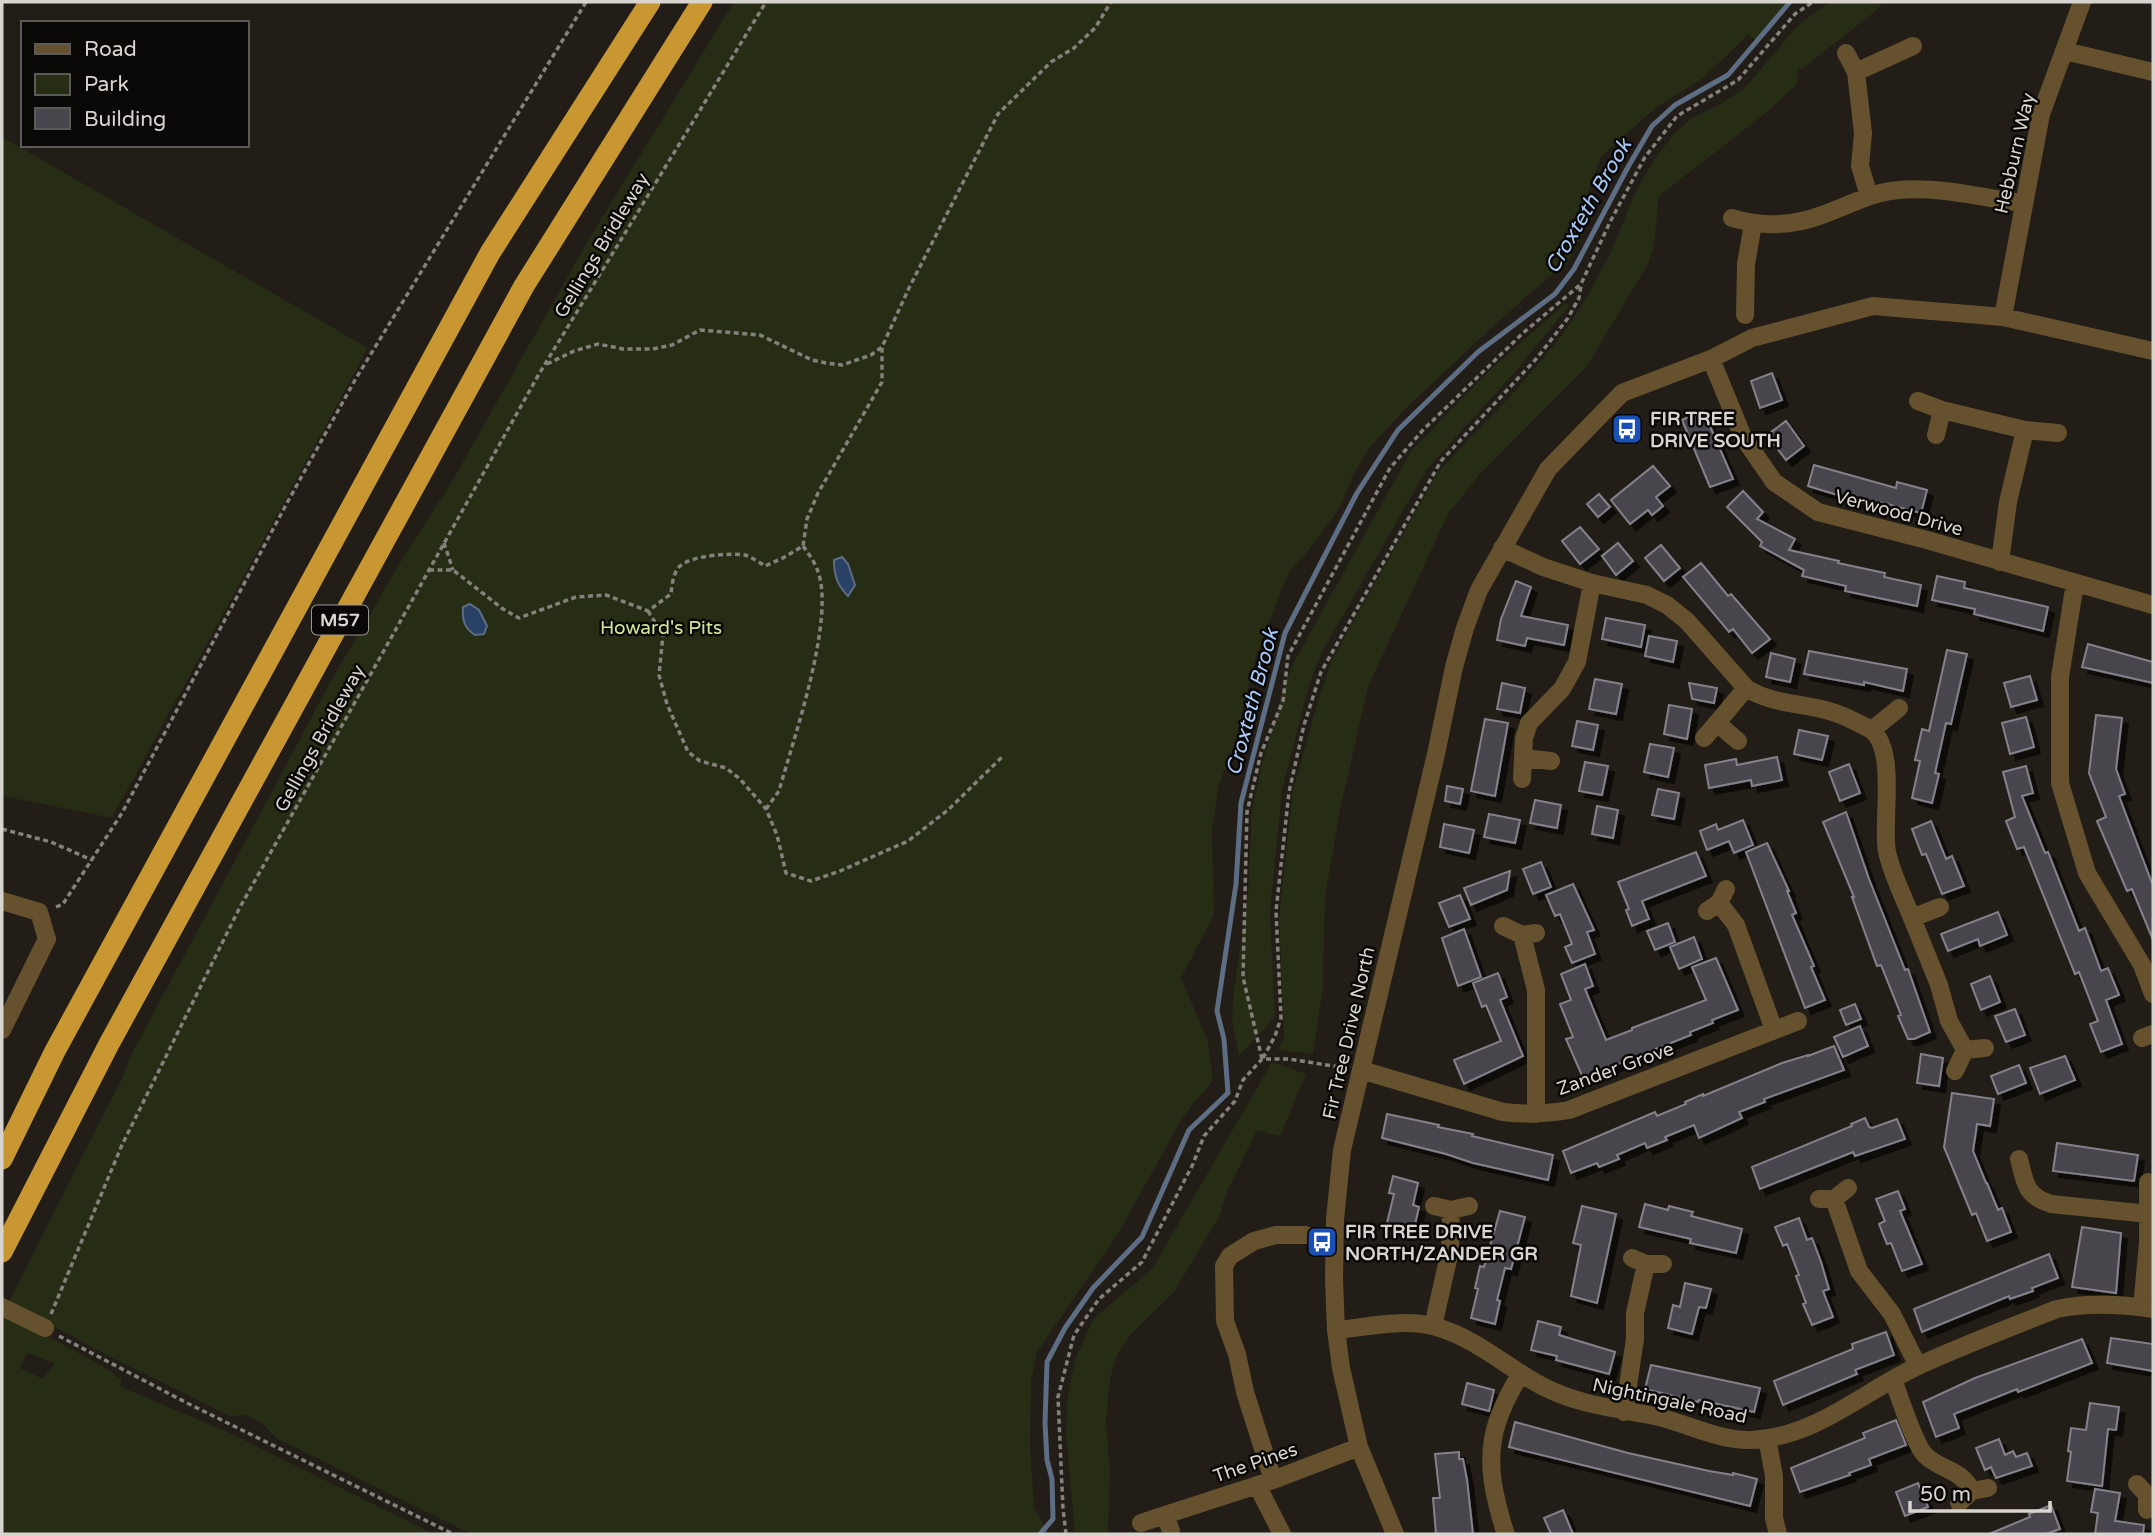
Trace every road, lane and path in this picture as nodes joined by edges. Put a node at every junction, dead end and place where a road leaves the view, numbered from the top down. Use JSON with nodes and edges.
{"nodes":[{"id":1,"x":586,"y":2,"type":"edge"},
{"id":2,"x":650,"y":2,"type":"edge"},
{"id":3,"x":702,"y":2,"type":"edge"},
{"id":4,"x":766,"y":2,"type":"edge"},
{"id":5,"x":1111,"y":2,"type":"edge"},
{"id":6,"x":1814,"y":2,"type":"edge"},
{"id":7,"x":2082,"y":2,"type":"edge"},
{"id":8,"x":1913,"y":46,"type":"dead end"},
{"id":9,"x":2065,"y":51,"type":"junction"},
{"id":10,"x":1846,"y":53,"type":"dead end"},
{"id":11,"x":1856,"y":72,"type":"junction"},
{"id":12,"x":2153,"y":72,"type":"edge"},
{"id":13,"x":1869,"y":196,"type":"junction"},
{"id":14,"x":2023,"y":204,"type":"junction"},
{"id":15,"x":1732,"y":218,"type":"dead end"},
{"id":16,"x":1753,"y":224,"type":"junction"},
{"id":17,"x":1581,"y":284,"type":"junction"},
{"id":18,"x":1745,"y":315,"type":"dead end"},
{"id":19,"x":2003,"y":317,"type":"junction"},
{"id":20,"x":882,"y":347,"type":"junction"},
{"id":21,"x":2153,"y":351,"type":"edge"},
{"id":22,"x":1711,"y":359,"type":"junction"},
{"id":23,"x":545,"y":364,"type":"junction"},
{"id":24,"x":1918,"y":401,"type":"dead end"},
{"id":25,"x":1942,"y":410,"type":"junction"},
{"id":26,"x":2025,"y":430,"type":"junction"},
{"id":27,"x":2058,"y":433,"type":"dead end"},
{"id":28,"x":1936,"y":435,"type":"dead end"},
{"id":29,"x":444,"y":543,"type":"junction"},
{"id":30,"x":803,"y":545,"type":"junction"},
{"id":31,"x":1502,"y":548,"type":"junction"},
{"id":32,"x":2000,"y":562,"type":"junction"},
{"id":33,"x":429,"y":570,"type":"junction"},
{"id":34,"x":453,"y":570,"type":"junction"},
{"id":35,"x":1592,"y":583,"type":"junction"},
{"id":36,"x":2076,"y":583,"type":"junction"},
{"id":37,"x":2153,"y":605,"type":"edge"},
{"id":38,"x":648,"y":611,"type":"junction"},
{"id":39,"x":1746,"y":688,"type":"junction"},
{"id":40,"x":1899,"y":708,"type":"dead end"},
{"id":41,"x":1717,"y":723,"type":"junction"},
{"id":42,"x":1872,"y":730,"type":"junction"},
{"id":43,"x":1704,"y":738,"type":"dead end"},
{"id":44,"x":1738,"y":741,"type":"dead end"},
{"id":45,"x":1004,"y":755,"type":"dead end"},
{"id":46,"x":1523,"y":758,"type":"junction"},
{"id":47,"x":1551,"y":761,"type":"dead end"},
{"id":48,"x":1522,"y":779,"type":"dead end"},
{"id":49,"x":766,"y":809,"type":"junction"},
{"id":50,"x":2,"y":829,"type":"edge"},
{"id":51,"x":92,"y":860,"type":"junction"},
{"id":52,"x":2,"y":901,"type":"edge"},
{"id":53,"x":1717,"y":901,"type":"dead end"},
{"id":54,"x":1940,"y":907,"type":"dead end"},
{"id":55,"x":39,"y":912,"type":"junction"},
{"id":56,"x":1912,"y":918,"type":"junction"},
{"id":57,"x":1503,"y":926,"type":"dead end"},
{"id":58,"x":2153,"y":995,"type":"edge"},
{"id":59,"x":1798,"y":1021,"type":"dead end"},
{"id":60,"x":2,"y":1030,"type":"edge"},
{"id":61,"x":1774,"y":1030,"type":"junction"},
{"id":62,"x":1985,"y":1048,"type":"dead end"},
{"id":63,"x":1965,"y":1050,"type":"junction"},
{"id":64,"x":1262,"y":1059,"type":"junction"},
{"id":65,"x":1362,"y":1070,"type":"junction"},
{"id":66,"x":1955,"y":1071,"type":"dead end"},
{"id":67,"x":1536,"y":1114,"type":"junction"},
{"id":68,"x":2019,"y":1157,"type":"dead end"},
{"id":69,"x":2,"y":1159,"type":"edge"},
{"id":70,"x":2148,"y":1182,"type":"dead end"},
{"id":71,"x":1834,"y":1195,"type":"dead end"},
{"id":72,"x":1469,"y":1206,"type":"dead end"},
{"id":73,"x":2149,"y":1214,"type":"junction"},
{"id":74,"x":1306,"y":1235,"type":"dead end"},
{"id":75,"x":2,"y":1252,"type":"edge"},
{"id":76,"x":1647,"y":1262,"type":"dead end"},
{"id":77,"x":2,"y":1307,"type":"edge"},
{"id":78,"x":2147,"y":1308,"type":"edge"},
{"id":79,"x":1433,"y":1326,"type":"junction"},
{"id":80,"x":45,"y":1328,"type":"junction"},
{"id":81,"x":1336,"y":1330,"type":"junction"},
{"id":82,"x":1918,"y":1366,"type":"junction"},
{"id":83,"x":1520,"y":1375,"type":"junction"},
{"id":84,"x":1893,"y":1380,"type":"junction"},
{"id":85,"x":1624,"y":1412,"type":"junction"},
{"id":86,"x":1767,"y":1438,"type":"junction"},
{"id":87,"x":1359,"y":1447,"type":"junction"},
{"id":88,"x":1265,"y":1482,"type":"junction"},
{"id":89,"x":1973,"y":1494,"type":"dead end"},
{"id":90,"x":1141,"y":1523,"type":"dead end"},
{"id":91,"x":453,"y":1534,"type":"edge"},
{"id":92,"x":1066,"y":1534,"type":"edge"},
{"id":93,"x":1282,"y":1534,"type":"edge"},
{"id":94,"x":1395,"y":1534,"type":"edge"},
{"id":95,"x":1506,"y":1534,"type":"edge"},
{"id":96,"x":1778,"y":1534,"type":"edge"}],
"edges":[{"from":1,"to":51,"type":"path"},
{"from":2,"to":69,"type":"highway","number":"M57"},
{"from":3,"to":75,"type":"highway","number":"M57"},
{"from":4,"to":23,"type":"path","name":"Gellings Bridleway"},
{"from":5,"to":20,"type":"path"},
{"from":6,"to":17,"type":"path"},
{"from":7,"to":9,"type":"street","name":"Hebburn Way"},
{"from":8,"to":11,"type":"street"},
{"from":9,"to":12,"type":"street"},
{"from":9,"to":14,"type":"street","name":"Hebburn Way"},
{"from":10,"to":11,"type":"street"},
{"from":11,"to":13,"type":"street"},
{"from":13,"to":14,"type":"street"},
{"from":13,"to":16,"type":"street"},
{"from":14,"to":19,"type":"street","name":"Hebburn Way"},
{"from":15,"to":16,"type":"street"},
{"from":16,"to":18,"type":"street"},
{"from":17,"to":64,"type":"path"},
{"from":17,"to":64,"type":"path"},
{"from":19,"to":21,"type":"street"},
{"from":19,"to":22,"type":"street"},
{"from":20,"to":23,"type":"path"},
{"from":20,"to":30,"type":"path"},
{"from":22,"to":31,"type":"street"},
{"from":22,"to":32,"type":"street","name":"Verwood Drive"},
{"from":23,"to":29,"type":"path","name":"Gellings Bridleway"},
{"from":24,"to":25,"type":"street"},
{"from":25,"to":26,"type":"street"},
{"from":25,"to":28,"type":"street"},
{"from":26,"to":27,"type":"street"},
{"from":26,"to":32,"type":"street"},
{"from":29,"to":33,"type":"path","name":"Gellings Bridleway"},
{"from":29,"to":34,"type":"path"},
{"from":30,"to":38,"type":"path"},
{"from":30,"to":49,"type":"path"},
{"from":31,"to":35,"type":"street"},
{"from":31,"to":65,"type":"street","name":"Fir Tree Drive North"},
{"from":32,"to":36,"type":"street","name":"Verwood Drive"},
{"from":33,"to":34,"type":"path"},
{"from":33,"to":80,"type":"path","name":"Gellings Bridleway"},
{"from":34,"to":38,"type":"path"},
{"from":35,"to":39,"type":"street"},
{"from":35,"to":46,"type":"street"},
{"from":36,"to":37,"type":"street","name":"Verwood Drive"},
{"from":36,"to":58,"type":"street"},
{"from":38,"to":49,"type":"path"},
{"from":39,"to":41,"type":"street"},
{"from":39,"to":42,"type":"street"},
{"from":40,"to":42,"type":"street"},
{"from":41,"to":43,"type":"street"},
{"from":41,"to":44,"type":"street"},
{"from":42,"to":56,"type":"street"},
{"from":45,"to":49,"type":"path"},
{"from":46,"to":47,"type":"street"},
{"from":46,"to":48,"type":"street"},
{"from":50,"to":51,"type":"path"},
{"from":51,"to":55,"type":"path"},
{"from":52,"to":55,"type":"street"},
{"from":53,"to":61,"type":"street"},
{"from":54,"to":56,"type":"street"},
{"from":55,"to":60,"type":"street"},
{"from":56,"to":63,"type":"street"},
{"from":57,"to":67,"type":"street"},
{"from":59,"to":61,"type":"street","name":"Zander Grove"},
{"from":61,"to":67,"type":"street","name":"Zander Grove"},
{"from":62,"to":63,"type":"street"},
{"from":63,"to":66,"type":"street"},
{"from":64,"to":65,"type":"path"},
{"from":64,"to":92,"type":"path"},
{"from":65,"to":67,"type":"street","name":"Zander Grove"},
{"from":65,"to":81,"type":"street","name":"Fir Tree Drive North"},
{"from":68,"to":73,"type":"street"},
{"from":70,"to":73,"type":"street"},
{"from":71,"to":82,"type":"street"},
{"from":72,"to":79,"type":"street"},
{"from":73,"to":78,"type":"street"},
{"from":74,"to":88,"type":"street"},
{"from":76,"to":85,"type":"street"},
{"from":77,"to":80,"type":"street"},
{"from":78,"to":82,"type":"street","name":"Nightingale Road"},
{"from":79,"to":81,"type":"street","name":"Nightingale Road"},
{"from":79,"to":83,"type":"street","name":"Nightingale Road"},
{"from":80,"to":91,"type":"path"},
{"from":81,"to":87,"type":"street","name":"Fir Tree Drive North"},
{"from":82,"to":84,"type":"street","name":"Nightingale Road"},
{"from":83,"to":85,"type":"street","name":"Nightingale Road"},
{"from":83,"to":95,"type":"street"},
{"from":84,"to":86,"type":"street","name":"Nightingale Road"},
{"from":84,"to":89,"type":"street"},
{"from":85,"to":86,"type":"street","name":"Nightingale Road"},
{"from":86,"to":96,"type":"street"},
{"from":87,"to":88,"type":"street","name":"The Pines"},
{"from":87,"to":94,"type":"street","name":"Fir Tree Drive North"},
{"from":88,"to":90,"type":"street","name":"The Pines"},
{"from":88,"to":93,"type":"street"}]}
